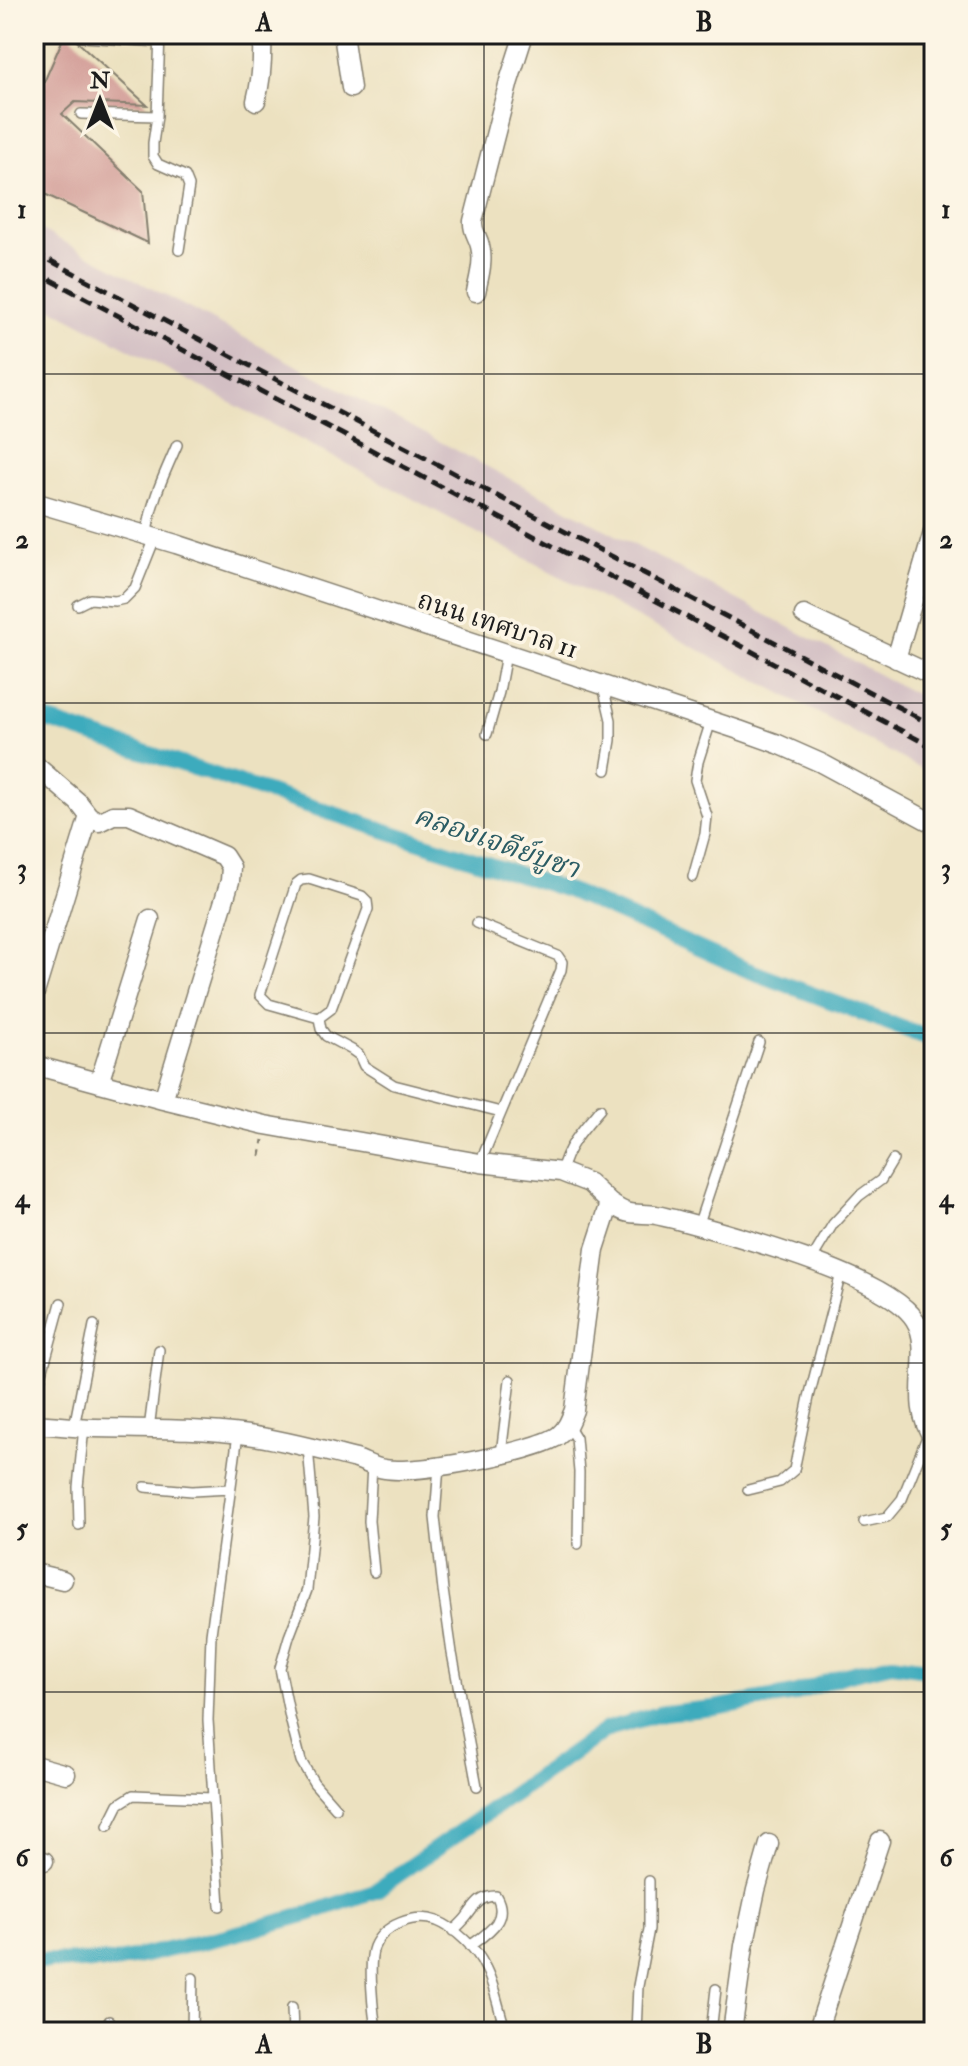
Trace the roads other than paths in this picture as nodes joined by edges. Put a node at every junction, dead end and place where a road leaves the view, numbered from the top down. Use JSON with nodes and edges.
{"nodes":[{"id":1,"x":40,"y":34,"type":"edge"},
{"id":2,"x":262,"y":34,"type":"edge"},
{"id":3,"x":343,"y":34,"type":"edge"},
{"id":4,"x":524,"y":34,"type":"edge"},
{"id":5,"x":82,"y":37,"type":"dead end"},
{"id":6,"x":160,"y":38,"type":"edge"},
{"id":7,"x":34,"y":67,"type":"edge"},
{"id":8,"x":351,"y":88,"type":"dead end"},
{"id":9,"x":256,"y":101,"type":"dead end"},
{"id":10,"x":81,"y":114,"type":"dead end"},
{"id":11,"x":157,"y":116,"type":"junction"},
{"id":12,"x":179,"y":250,"type":"dead end"},
{"id":13,"x":476,"y":292,"type":"dead end"},
{"id":14,"x":177,"y":445,"type":"dead end"},
{"id":15,"x":34,"y":502,"type":"edge"},
{"id":16,"x":934,"y":529,"type":"edge"},
{"id":17,"x":151,"y":537,"type":"junction"},
{"id":18,"x":78,"y":605,"type":"dead end"},
{"id":19,"x":804,"y":615,"type":"dead end"},
{"id":20,"x":506,"y":654,"type":"junction"},
{"id":21,"x":896,"y":659,"type":"junction"},
{"id":22,"x":934,"y":676,"type":"edge"},
{"id":23,"x":603,"y":686,"type":"junction"},
{"id":24,"x":711,"y":721,"type":"junction"},
{"id":25,"x":487,"y":734,"type":"dead end"},
{"id":26,"x":34,"y":764,"type":"edge"},
{"id":27,"x":606,"y":770,"type":"dead end"},
{"id":28,"x":89,"y":816,"type":"junction"},
{"id":29,"x":934,"y":824,"type":"edge"},
{"id":30,"x":693,"y":877,"type":"dead end"},
{"id":31,"x":150,"y":919,"type":"dead end"},
{"id":32,"x":477,"y":923,"type":"dead end"},
{"id":33,"x":34,"y":996,"type":"edge"},
{"id":34,"x":319,"y":1018,"type":"junction"},
{"id":35,"x":759,"y":1042,"type":"dead end"},
{"id":36,"x":34,"y":1065,"type":"edge"},
{"id":37,"x":99,"y":1083,"type":"junction"},
{"id":38,"x":163,"y":1100,"type":"junction"},
{"id":39,"x":600,"y":1109,"type":"dead end"},
{"id":40,"x":501,"y":1112,"type":"junction"},
{"id":41,"x":893,"y":1160,"type":"dead end"},
{"id":42,"x":480,"y":1163,"type":"junction"},
{"id":43,"x":561,"y":1172,"type":"junction"},
{"id":44,"x":610,"y":1203,"type":"junction"},
{"id":45,"x":698,"y":1226,"type":"junction"},
{"id":46,"x":810,"y":1262,"type":"junction"},
{"id":47,"x":841,"y":1273,"type":"junction"},
{"id":48,"x":61,"y":1303,"type":"dead end"},
{"id":49,"x":94,"y":1325,"type":"dead end"},
{"id":50,"x":159,"y":1350,"type":"dead end"},
{"id":51,"x":510,"y":1380,"type":"dead end"},
{"id":52,"x":36,"y":1384,"type":"edge"},
{"id":53,"x":34,"y":1402,"type":"edge"},
{"id":54,"x":34,"y":1424,"type":"edge"},
{"id":55,"x":568,"y":1425,"type":"junction"},
{"id":56,"x":79,"y":1427,"type":"junction"},
{"id":57,"x":149,"y":1429,"type":"junction"},
{"id":58,"x":238,"y":1434,"type":"junction"},
{"id":59,"x":931,"y":1436,"type":"edge"},
{"id":60,"x":308,"y":1447,"type":"junction"},
{"id":61,"x":501,"y":1454,"type":"junction"},
{"id":62,"x":372,"y":1465,"type":"junction"},
{"id":63,"x":439,"y":1466,"type":"junction"},
{"id":64,"x":145,"y":1487,"type":"dead end"},
{"id":65,"x":230,"y":1489,"type":"junction"},
{"id":66,"x":748,"y":1490,"type":"dead end"},
{"id":67,"x":864,"y":1522,"type":"dead end"},
{"id":68,"x":79,"y":1525,"type":"dead end"},
{"id":69,"x":578,"y":1544,"type":"dead end"},
{"id":70,"x":374,"y":1572,"type":"dead end"},
{"id":71,"x":34,"y":1573,"type":"edge"},
{"id":72,"x":63,"y":1580,"type":"dead end"},
{"id":73,"x":34,"y":1765,"type":"edge"},
{"id":74,"x":66,"y":1774,"type":"dead end"},
{"id":75,"x":477,"y":1786,"type":"dead end"},
{"id":76,"x":212,"y":1798,"type":"junction"},
{"id":77,"x":336,"y":1808,"type":"dead end"},
{"id":78,"x":108,"y":1826,"type":"dead end"},
{"id":79,"x":880,"y":1841,"type":"dead end"},
{"id":80,"x":769,"y":1844,"type":"dead end"},
{"id":81,"x":649,"y":1881,"type":"dead end"},
{"id":82,"x":220,"y":1906,"type":"dead end"},
{"id":83,"x":453,"y":1931,"type":"junction"},
{"id":84,"x":470,"y":1946,"type":"junction"},
{"id":85,"x":193,"y":1978,"type":"dead end"},
{"id":86,"x":716,"y":1989,"type":"dead end"},
{"id":87,"x":292,"y":2007,"type":"dead end"},
{"id":88,"x":109,"y":2021,"type":"dead end"},
{"id":89,"x":812,"y":2029,"type":"edge"},
{"id":90,"x":103,"y":2032,"type":"edge"},
{"id":91,"x":192,"y":2032,"type":"edge"},
{"id":92,"x":293,"y":2032,"type":"edge"},
{"id":93,"x":377,"y":2032,"type":"edge"},
{"id":94,"x":511,"y":2032,"type":"edge"},
{"id":95,"x":636,"y":2032,"type":"edge"},
{"id":96,"x":711,"y":2032,"type":"edge"},
{"id":97,"x":732,"y":2032,"type":"edge"}],
"edges":[{"from":1,"to":7,"type":"lane"},
{"from":2,"to":9,"type":"street"},
{"from":3,"to":8,"type":"street"},
{"from":4,"to":13,"type":"street"},
{"from":5,"to":6,"type":"lane"},
{"from":6,"to":11,"type":"lane"},
{"from":10,"to":11,"type":"lane"},
{"from":11,"to":12,"type":"lane"},
{"from":14,"to":17,"type":"lane"},
{"from":15,"to":17,"type":"street","name":"ถนน เทศบาล 11"},
{"from":16,"to":21,"type":"street"},
{"from":17,"to":18,"type":"lane"},
{"from":17,"to":20,"type":"street","name":"ถนน เทศบาล 11"},
{"from":19,"to":21,"type":"street"},
{"from":20,"to":23,"type":"street","name":"ถนน เทศบาล 11"},
{"from":20,"to":25,"type":"lane"},
{"from":21,"to":22,"type":"street"},
{"from":23,"to":24,"type":"street","name":"ถนน เทศบาล 11"},
{"from":23,"to":27,"type":"lane"},
{"from":24,"to":29,"type":"street","name":"ถนน เทศบาล 11"},
{"from":24,"to":30,"type":"lane"},
{"from":26,"to":28,"type":"street"},
{"from":28,"to":33,"type":"street"},
{"from":28,"to":38,"type":"street"},
{"from":31,"to":37,"type":"street"},
{"from":32,"to":40,"type":"lane"},
{"from":34,"to":34,"type":"lane"},
{"from":34,"to":40,"type":"lane"},
{"from":35,"to":45,"type":"lane"},
{"from":36,"to":37,"type":"street"},
{"from":37,"to":38,"type":"street"},
{"from":38,"to":42,"type":"street"},
{"from":39,"to":43,"type":"lane"},
{"from":40,"to":42,"type":"lane"},
{"from":41,"to":46,"type":"lane"},
{"from":42,"to":43,"type":"street"},
{"from":43,"to":44,"type":"street"},
{"from":44,"to":45,"type":"street"},
{"from":44,"to":55,"type":"street"},
{"from":45,"to":46,"type":"street"},
{"from":46,"to":47,"type":"street"},
{"from":47,"to":59,"type":"street"},
{"from":47,"to":66,"type":"lane"},
{"from":48,"to":52,"type":"lane"},
{"from":49,"to":56,"type":"lane"},
{"from":50,"to":57,"type":"lane"},
{"from":51,"to":61,"type":"lane"},
{"from":52,"to":53,"type":"lane"},
{"from":54,"to":56,"type":"street"},
{"from":55,"to":61,"type":"street"},
{"from":55,"to":69,"type":"lane"},
{"from":56,"to":57,"type":"street"},
{"from":56,"to":68,"type":"lane"},
{"from":57,"to":58,"type":"street"},
{"from":58,"to":60,"type":"street"},
{"from":58,"to":65,"type":"lane"},
{"from":59,"to":67,"type":"lane"},
{"from":60,"to":62,"type":"street"},
{"from":60,"to":77,"type":"lane"},
{"from":61,"to":63,"type":"street"},
{"from":62,"to":63,"type":"street"},
{"from":62,"to":70,"type":"lane"},
{"from":63,"to":75,"type":"lane"},
{"from":64,"to":65,"type":"lane"},
{"from":65,"to":76,"type":"lane"},
{"from":71,"to":72,"type":"street"},
{"from":73,"to":74,"type":"street"},
{"from":76,"to":78,"type":"lane"},
{"from":76,"to":82,"type":"lane"},
{"from":79,"to":89,"type":"street"},
{"from":80,"to":97,"type":"street"},
{"from":81,"to":95,"type":"lane"},
{"from":83,"to":84,"type":"lane"},
{"from":83,"to":84,"type":"lane"},
{"from":83,"to":93,"type":"lane"},
{"from":84,"to":94,"type":"lane"},
{"from":85,"to":91,"type":"lane"},
{"from":86,"to":96,"type":"lane"},
{"from":87,"to":92,"type":"lane"},
{"from":88,"to":90,"type":"lane"}]}
